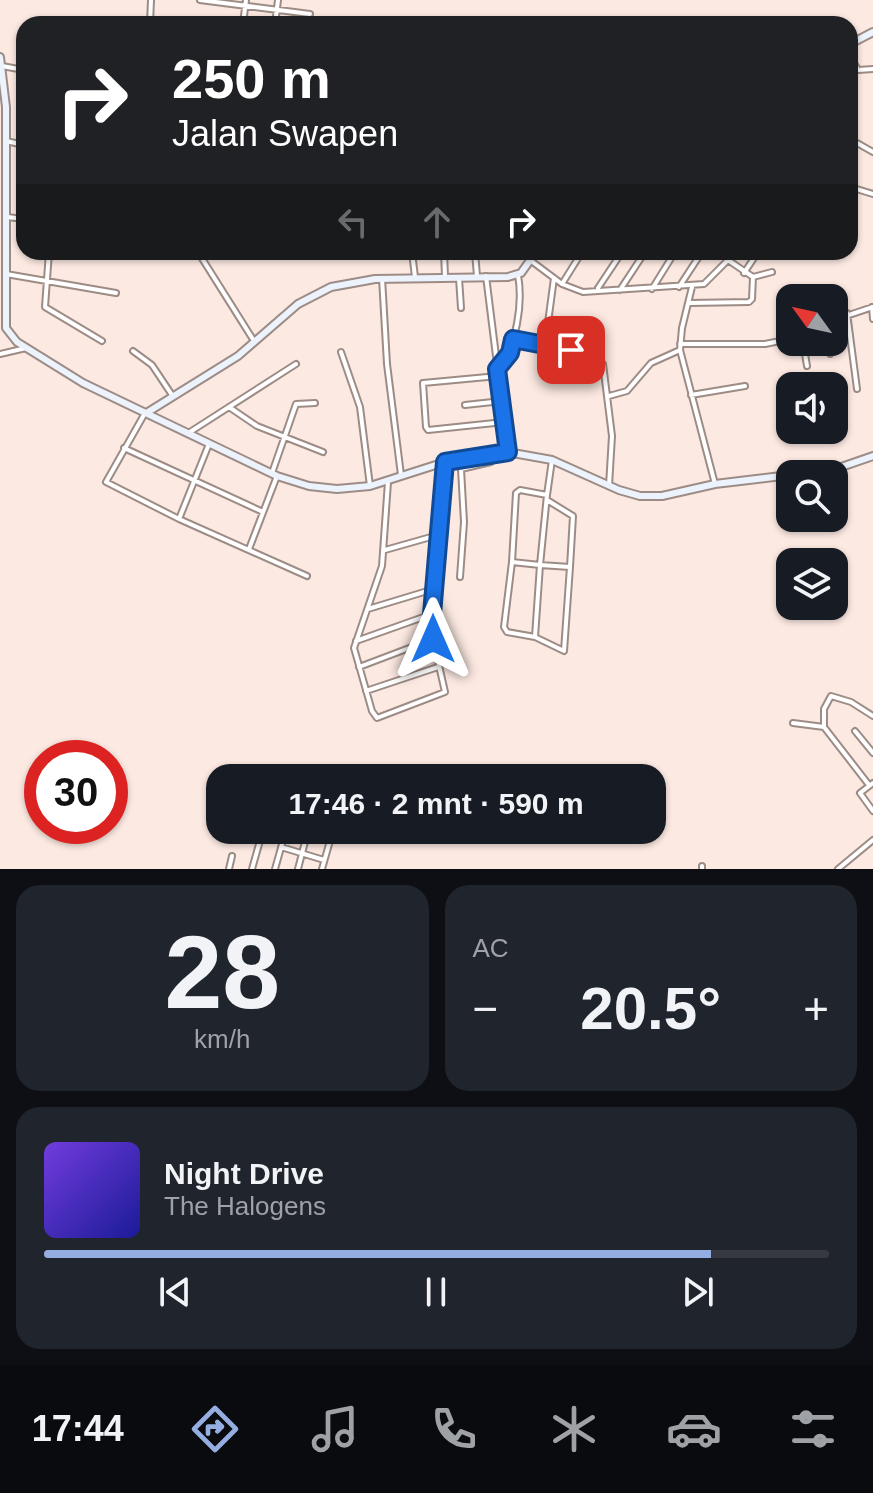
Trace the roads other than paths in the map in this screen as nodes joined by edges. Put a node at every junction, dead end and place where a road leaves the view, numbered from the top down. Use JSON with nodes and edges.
{"nodes":[{"id":1,"x":200,"y":0,"type":"edge"},
{"id":2,"x":278,"y":0,"type":"edge"},
{"id":3,"x":246,"y":3,"type":"edge"},
{"id":4,"x":277,"y":10,"type":"junction"},
{"id":5,"x":310,"y":14,"type":"dead end"},
{"id":6,"x":276,"y":16,"type":"edge"},
{"id":7,"x":0,"y":57,"type":"edge"},
{"id":8,"x":2,"y":66,"type":"junction"},
{"id":9,"x":16,"y":69,"type":"edge"},
{"id":10,"x":6,"y":141,"type":"junction"},
{"id":11,"x":16,"y":143,"type":"edge"},
{"id":12,"x":3,"y":157,"type":"edge"},
{"id":13,"x":7,"y":217,"type":"junction"},
{"id":14,"x":16,"y":218,"type":"edge"},
{"id":15,"x":3,"y":256,"type":"edge"},
{"id":16,"x":48,"y":260,"type":"edge"},
{"id":17,"x":204,"y":260,"type":"edge"},
{"id":18,"x":413,"y":260,"type":"edge"},
{"id":19,"x":444,"y":260,"type":"edge"},
{"id":20,"x":476,"y":260,"type":"edge"},
{"id":21,"x":530,"y":260,"type":"joint"},
{"id":22,"x":577,"y":260,"type":"edge"},
{"id":23,"x":617,"y":260,"type":"edge"},
{"id":24,"x":640,"y":260,"type":"edge"},
{"id":25,"x":670,"y":260,"type":"edge"},
{"id":26,"x":697,"y":260,"type":"edge"},
{"id":27,"x":728,"y":260,"type":"joint"},
{"id":28,"x":753,"y":260,"type":"edge"},
{"id":29,"x":772,"y":272,"type":"dead end"},
{"id":30,"x":744,"y":273,"type":"junction"},
{"id":31,"x":518,"y":275,"type":"junction"},
{"id":32,"x":445,"y":276,"type":"junction"},
{"id":33,"x":459,"y":276,"type":"junction"},
{"id":34,"x":477,"y":276,"type":"junction"},
{"id":35,"x":486,"y":276,"type":"junction"},
{"id":36,"x":415,"y":277,"type":"junction"},
{"id":37,"x":753,"y":277,"type":"junction"},
{"id":38,"x":4,"y":278,"type":"edge"},
{"id":39,"x":382,"y":278,"type":"junction"},
{"id":40,"x":554,"y":278,"type":"junction"},
{"id":41,"x":46,"y":282,"type":"junction"},
{"id":42,"x":562,"y":284,"type":"junction"},
{"id":43,"x":679,"y":287,"type":"junction"},
{"id":44,"x":692,"y":287,"type":"junction"},
{"id":45,"x":598,"y":288,"type":"junction"},
{"id":46,"x":652,"y":289,"type":"junction"},
{"id":47,"x":620,"y":290,"type":"junction"},
{"id":48,"x":116,"y":293,"type":"dead end"},
{"id":49,"x":689,"y":303,"type":"junction"},
{"id":50,"x":872,"y":307,"type":"edge"},
{"id":51,"x":461,"y":308,"type":"dead end"},
{"id":52,"x":2,"y":310,"type":"edge"},
{"id":53,"x":848,"y":313,"type":"edge"},
{"id":54,"x":873,"y":319,"type":"edge"},
{"id":55,"x":848,"y":321,"type":"edge"},
{"id":56,"x":513,"y":339,"type":"junction"},
{"id":57,"x":102,"y":341,"type":"dead end"},
{"id":58,"x":776,"y":342,"type":"edge"},
{"id":59,"x":256,"y":343,"type":"junction"},
{"id":60,"x":545,"y":345,"type":"junction"},
{"id":61,"x":680,"y":347,"type":"junction"},
{"id":62,"x":26,"y":348,"type":"junction"},
{"id":63,"x":571,"y":350,"type":"dead end"},
{"id":64,"x":133,"y":351,"type":"dead end"},
{"id":65,"x":341,"y":352,"type":"dead end"},
{"id":66,"x":0,"y":354,"type":"edge"},
{"id":67,"x":805,"y":356,"type":"edge"},
{"id":68,"x":296,"y":364,"type":"dead end"},
{"id":69,"x":603,"y":364,"type":"dead end"},
{"id":70,"x":807,"y":366,"type":"dead end"},
{"id":71,"x":497,"y":369,"type":"junction"},
{"id":72,"x":498,"y":376,"type":"junction"},
{"id":73,"x":745,"y":386,"type":"dead end"},
{"id":74,"x":857,"y":389,"type":"dead end"},
{"id":75,"x":172,"y":395,"type":"junction"},
{"id":76,"x":691,"y":395,"type":"junction"},
{"id":77,"x":609,"y":396,"type":"junction"},
{"id":78,"x":502,"y":401,"type":"junction"},
{"id":79,"x":160,"y":403,"type":"junction"},
{"id":80,"x":315,"y":403,"type":"dead end"},
{"id":81,"x":465,"y":405,"type":"dead end"},
{"id":82,"x":229,"y":407,"type":"junction"},
{"id":83,"x":147,"y":412,"type":"junction"},
{"id":84,"x":159,"y":417,"type":"junction"},
{"id":85,"x":504,"y":422,"type":"junction"},
{"id":86,"x":190,"y":432,"type":"junction"},
{"id":87,"x":285,"y":438,"type":"junction"},
{"id":88,"x":210,"y":442,"type":"junction"},
{"id":89,"x":124,"y":448,"type":"junction"},
{"id":90,"x":323,"y":452,"type":"dead end"},
{"id":91,"x":494,"y":452,"type":"junction"},
{"id":92,"x":508,"y":452,"type":"junction"},
{"id":93,"x":873,"y":456,"type":"edge"},
{"id":94,"x":552,"y":460,"type":"junction"},
{"id":95,"x":445,"y":462,"type":"junction"},
{"id":96,"x":848,"y":465,"type":"edge"},
{"id":97,"x":274,"y":474,"type":"junction"},
{"id":98,"x":402,"y":477,"type":"junction"},
{"id":99,"x":776,"y":477,"type":"edge"},
{"id":100,"x":195,"y":481,"type":"junction"},
{"id":101,"x":388,"y":482,"type":"junction"},
{"id":102,"x":715,"y":484,"type":"junction"},
{"id":103,"x":370,"y":486,"type":"junction"},
{"id":104,"x":609,"y":486,"type":"junction"},
{"id":105,"x":547,"y":498,"type":"junction"},
{"id":106,"x":263,"y":512,"type":"junction"},
{"id":107,"x":179,"y":519,"type":"junction"},
{"id":108,"x":438,"y":535,"type":"junction"},
{"id":109,"x":249,"y":549,"type":"junction"},
{"id":110,"x":385,"y":550,"type":"junction"},
{"id":111,"x":512,"y":562,"type":"junction"},
{"id":112,"x":540,"y":565,"type":"junction"},
{"id":113,"x":570,"y":567,"type":"junction"},
{"id":114,"x":307,"y":576,"type":"dead end"},
{"id":115,"x":460,"y":577,"type":"dead end"},
{"id":116,"x":434,"y":589,"type":"junction"},
{"id":117,"x":368,"y":609,"type":"junction"},
{"id":118,"x":432,"y":614,"type":"junction"},
{"id":119,"x":535,"y":637,"type":"junction"},
{"id":120,"x":433,"y":639,"type":"junction"},
{"id":121,"x":356,"y":641,"type":"junction"},
{"id":122,"x":359,"y":667,"type":"junction"},
{"id":123,"x":438,"y":667,"type":"junction"},
{"id":124,"x":366,"y":691,"type":"junction"},
{"id":125,"x":873,"y":716,"type":"edge"},
{"id":126,"x":793,"y":723,"type":"dead end"},
{"id":127,"x":824,"y":727,"type":"junction"},
{"id":128,"x":855,"y":731,"type":"dead end"},
{"id":129,"x":873,"y":753,"type":"edge"},
{"id":130,"x":871,"y":784,"type":"edge"},
{"id":131,"x":873,"y":811,"type":"edge"},
{"id":132,"x":873,"y":840,"type":"edge"},
{"id":133,"x":259,"y":844,"type":"edge"},
{"id":134,"x":282,"y":844,"type":"edge"},
{"id":135,"x":304,"y":844,"type":"edge"},
{"id":136,"x":329,"y":844,"type":"edge"},
{"id":137,"x":281,"y":847,"type":"junction"},
{"id":138,"x":302,"y":852,"type":"junction"},
{"id":139,"x":232,"y":856,"type":"dead end"},
{"id":140,"x":324,"y":860,"type":"junction"},
{"id":141,"x":229,"y":869,"type":"edge"},
{"id":142,"x":252,"y":869,"type":"edge"},
{"id":143,"x":275,"y":869,"type":"edge"},
{"id":144,"x":298,"y":869,"type":"edge"},
{"id":145,"x":322,"y":869,"type":"edge"},
{"id":146,"x":838,"y":869,"type":"edge"}],
"edges":[{"from":1,"to":3,"type":"street"},
{"from":2,"to":4,"type":"street"},
{"from":3,"to":4,"type":"street"},
{"from":4,"to":5,"type":"street"},
{"from":4,"to":6,"type":"street"},
{"from":7,"to":8,"type":"main road"},
{"from":8,"to":9,"type":"street"},
{"from":8,"to":10,"type":"main road"},
{"from":10,"to":11,"type":"street"},
{"from":10,"to":12,"type":"main road"},
{"from":12,"to":13,"type":"main road"},
{"from":13,"to":14,"type":"street"},
{"from":13,"to":15,"type":"main road"},
{"from":15,"to":38,"type":"main road"},
{"from":16,"to":41,"type":"street"},
{"from":17,"to":59,"type":"street"},
{"from":18,"to":36,"type":"street"},
{"from":19,"to":32,"type":"street"},
{"from":20,"to":34,"type":"street"},
{"from":21,"to":31,"type":"main road"},
{"from":21,"to":40,"type":"street"},
{"from":22,"to":42,"type":"street"},
{"from":23,"to":45,"type":"street"},
{"from":24,"to":47,"type":"street"},
{"from":25,"to":46,"type":"street"},
{"from":26,"to":43,"type":"street"},
{"from":27,"to":30,"type":"street"},
{"from":27,"to":44,"type":"street"},
{"from":28,"to":30,"type":"street"},
{"from":29,"to":37,"type":"street"},
{"from":30,"to":37,"type":"street"},
{"from":31,"to":35,"type":"main road"},
{"from":31,"to":56,"type":"street"},
{"from":32,"to":33,"type":"main road"},
{"from":32,"to":36,"type":"main road"},
{"from":33,"to":34,"type":"main road"},
{"from":33,"to":51,"type":"street"},
{"from":34,"to":35,"type":"main road"},
{"from":35,"to":71,"type":"street"},
{"from":36,"to":39,"type":"main road"},
{"from":37,"to":49,"type":"street"},
{"from":38,"to":41,"type":"street"},
{"from":38,"to":52,"type":"main road"},
{"from":39,"to":59,"type":"main road"},
{"from":39,"to":98,"type":"street"},
{"from":40,"to":42,"type":"street"},
{"from":40,"to":60,"type":"street"},
{"from":41,"to":48,"type":"street"},
{"from":41,"to":57,"type":"street"},
{"from":42,"to":45,"type":"street"},
{"from":43,"to":44,"type":"street"},
{"from":43,"to":46,"type":"street"},
{"from":44,"to":49,"type":"street"},
{"from":45,"to":47,"type":"street"},
{"from":46,"to":47,"type":"street"},
{"from":49,"to":61,"type":"street"},
{"from":50,"to":53,"type":"street"},
{"from":50,"to":54,"type":"street"},
{"from":52,"to":62,"type":"main road"},
{"from":55,"to":74,"type":"street"},
{"from":56,"to":60,"type":"street"},
{"from":56,"to":71,"type":"street"},
{"from":58,"to":61,"type":"street"},
{"from":59,"to":75,"type":"main road"},
{"from":60,"to":63,"type":"street"},
{"from":61,"to":76,"type":"street"},
{"from":61,"to":77,"type":"street"},
{"from":62,"to":66,"type":"street"},
{"from":62,"to":83,"type":"main road"},
{"from":64,"to":75,"type":"street"},
{"from":65,"to":103,"type":"street"},
{"from":67,"to":70,"type":"street"},
{"from":68,"to":82,"type":"street"},
{"from":69,"to":77,"type":"street"},
{"from":71,"to":72,"type":"street"},
{"from":72,"to":78,"type":"street"},
{"from":72,"to":85,"type":"street"},
{"from":73,"to":76,"type":"street"},
{"from":75,"to":79,"type":"main road"},
{"from":76,"to":102,"type":"street"},
{"from":77,"to":104,"type":"street"},
{"from":78,"to":81,"type":"street"},
{"from":78,"to":85,"type":"street"},
{"from":79,"to":83,"type":"main road"},
{"from":79,"to":84,"type":"main road"},
{"from":80,"to":87,"type":"street"},
{"from":82,"to":86,"type":"street"},
{"from":82,"to":87,"type":"street"},
{"from":83,"to":84,"type":"main road"},
{"from":83,"to":89,"type":"street"},
{"from":84,"to":86,"type":"main road"},
{"from":85,"to":92,"type":"street"},
{"from":86,"to":88,"type":"main road"},
{"from":87,"to":90,"type":"street"},
{"from":87,"to":97,"type":"street"},
{"from":88,"to":97,"type":"main road"},
{"from":88,"to":100,"type":"street"},
{"from":89,"to":100,"type":"street"},
{"from":89,"to":107,"type":"street"},
{"from":91,"to":92,"type":"main road"},
{"from":91,"to":95,"type":"main road"},
{"from":91,"to":115,"type":"street"},
{"from":92,"to":94,"type":"main road"},
{"from":93,"to":96,"type":"main road"},
{"from":94,"to":104,"type":"main road"},
{"from":94,"to":105,"type":"street"},
{"from":95,"to":98,"type":"main road"},
{"from":95,"to":108,"type":"street"},
{"from":97,"to":103,"type":"main road"},
{"from":97,"to":106,"type":"street"},
{"from":98,"to":101,"type":"main road"},
{"from":99,"to":102,"type":"main road"},
{"from":100,"to":106,"type":"street"},
{"from":100,"to":107,"type":"street"},
{"from":101,"to":103,"type":"main road"},
{"from":101,"to":110,"type":"street"},
{"from":102,"to":104,"type":"main road"},
{"from":105,"to":111,"type":"street"},
{"from":105,"to":112,"type":"street"},
{"from":105,"to":113,"type":"street"},
{"from":106,"to":109,"type":"street"},
{"from":107,"to":109,"type":"street"},
{"from":108,"to":110,"type":"street"},
{"from":108,"to":116,"type":"street"},
{"from":109,"to":114,"type":"street"},
{"from":110,"to":117,"type":"street"},
{"from":111,"to":112,"type":"street"},
{"from":111,"to":119,"type":"street"},
{"from":112,"to":113,"type":"street"},
{"from":112,"to":119,"type":"street"},
{"from":113,"to":119,"type":"street"},
{"from":116,"to":117,"type":"street"},
{"from":116,"to":118,"type":"street"},
{"from":117,"to":121,"type":"street"},
{"from":118,"to":120,"type":"street"},
{"from":118,"to":121,"type":"street"},
{"from":120,"to":122,"type":"street"},
{"from":120,"to":123,"type":"street"},
{"from":121,"to":122,"type":"street"},
{"from":122,"to":124,"type":"street"},
{"from":123,"to":124,"type":"street"},
{"from":123,"to":124,"type":"street"},
{"from":125,"to":127,"type":"street"},
{"from":126,"to":127,"type":"street"},
{"from":127,"to":130,"type":"street"},
{"from":128,"to":129,"type":"street"},
{"from":130,"to":131,"type":"street"},
{"from":132,"to":146,"type":"street"},
{"from":133,"to":142,"type":"street"},
{"from":134,"to":137,"type":"street"},
{"from":135,"to":138,"type":"street"},
{"from":136,"to":140,"type":"street"},
{"from":137,"to":138,"type":"street"},
{"from":137,"to":143,"type":"street"},
{"from":138,"to":140,"type":"street"},
{"from":138,"to":144,"type":"street"},
{"from":139,"to":141,"type":"street"},
{"from":140,"to":145,"type":"street"}]}
